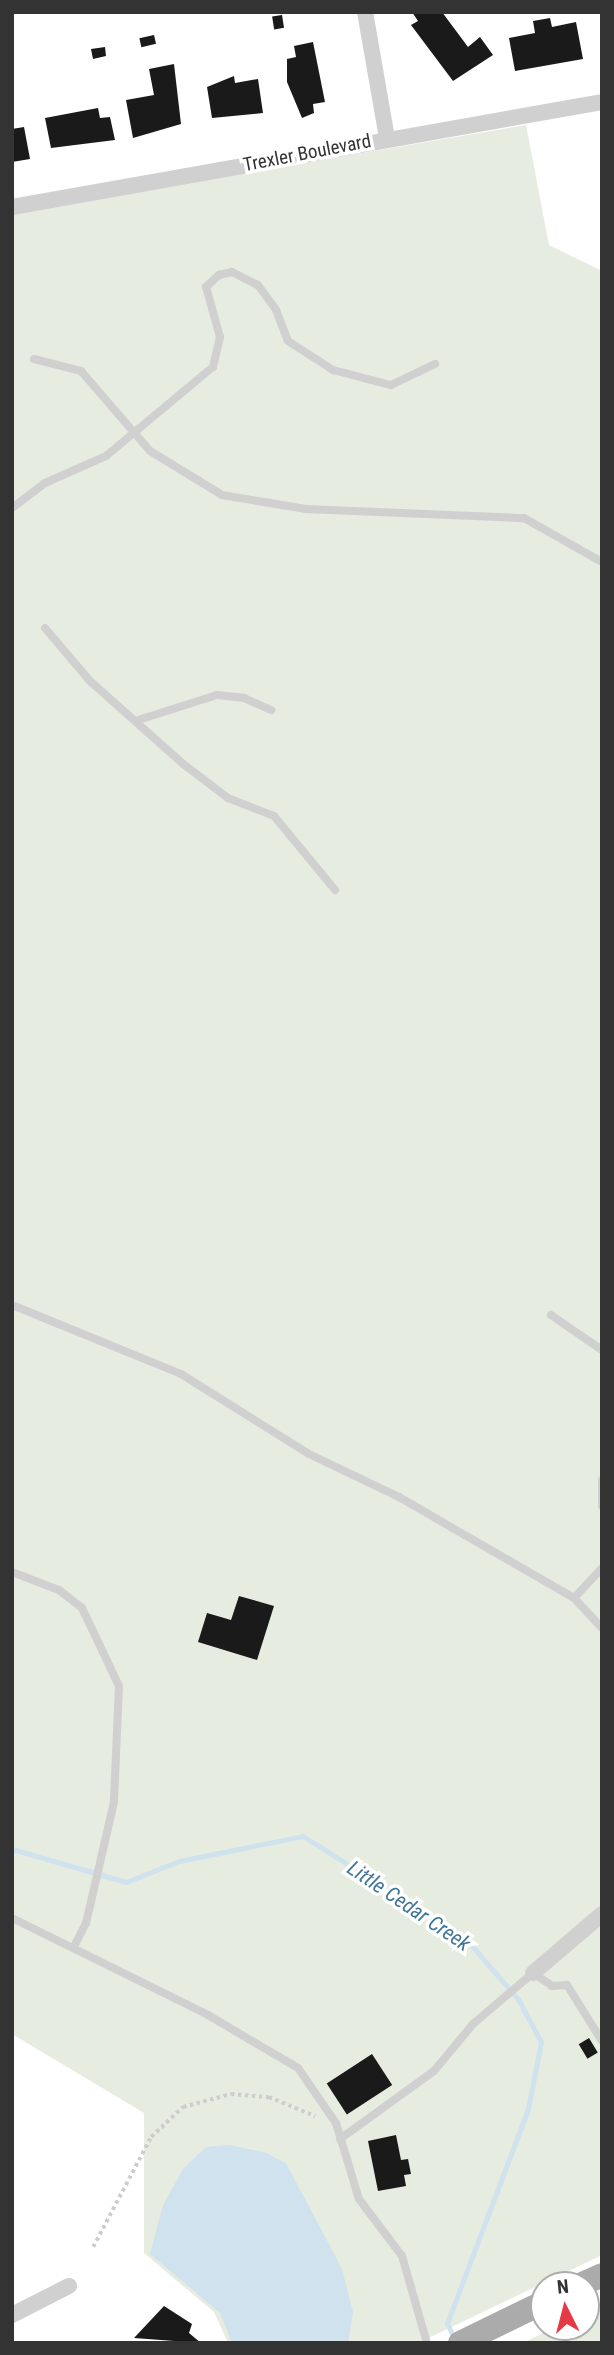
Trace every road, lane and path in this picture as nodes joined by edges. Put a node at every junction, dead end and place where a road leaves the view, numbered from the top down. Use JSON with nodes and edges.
{"nodes":[{"id":1,"x":365,"y":12,"type":"edge"},
{"id":2,"x":602,"y":102,"type":"edge"},
{"id":3,"x":387,"y":138,"type":"junction"},
{"id":4,"x":12,"y":207,"type":"edge"},
{"id":5,"x":34,"y":359,"type":"dead end"},
{"id":6,"x":435,"y":363,"type":"dead end"},
{"id":7,"x":131,"y":431,"type":"junction"},
{"id":8,"x":12,"y":508,"type":"edge"},
{"id":9,"x":602,"y":562,"type":"edge"},
{"id":10,"x":45,"y":628,"type":"dead end"},
{"id":11,"x":271,"y":710,"type":"dead end"},
{"id":12,"x":135,"y":721,"type":"junction"},
{"id":13,"x":335,"y":890,"type":"dead end"},
{"id":14,"x":12,"y":1305,"type":"edge"},
{"id":15,"x":551,"y":1315,"type":"dead end"},
{"id":16,"x":602,"y":1350,"type":"edge"},
{"id":17,"x":602,"y":1480,"type":"edge"},
{"id":18,"x":602,"y":1506,"type":"edge"},
{"id":19,"x":602,"y":1568,"type":"edge"},
{"id":20,"x":12,"y":1572,"type":"edge"},
{"id":21,"x":574,"y":1598,"type":"junction"},
{"id":22,"x":602,"y":1628,"type":"edge"},
{"id":23,"x":602,"y":1914,"type":"edge"},
{"id":24,"x":12,"y":1918,"type":"edge"},
{"id":25,"x":73,"y":1948,"type":"junction"},
{"id":26,"x":528,"y":1978,"type":"junction"},
{"id":27,"x":602,"y":2041,"type":"edge"},
{"id":28,"x":340,"y":2139,"type":"junction"},
{"id":29,"x":93,"y":2247,"type":"dead end"},
{"id":30,"x":69,"y":2286,"type":"dead end"},
{"id":31,"x":530,"y":2309,"type":"edge"},
{"id":32,"x":12,"y":2315,"type":"edge"},
{"id":33,"x":427,"y":2343,"type":"edge"},
{"id":34,"x":460,"y":2343,"type":"edge"}],
"edges":[{"from":1,"to":3,"type":"street"},
{"from":2,"to":3,"type":"street","name":"Trexler Boulevard"},
{"from":3,"to":4,"type":"street","name":"Trexler Boulevard"},
{"from":5,"to":7,"type":"lane"},
{"from":6,"to":7,"type":"lane"},
{"from":7,"to":8,"type":"lane"},
{"from":7,"to":9,"type":"lane"},
{"from":10,"to":12,"type":"lane"},
{"from":11,"to":12,"type":"lane"},
{"from":12,"to":13,"type":"lane"},
{"from":14,"to":21,"type":"lane"},
{"from":15,"to":16,"type":"lane"},
{"from":17,"to":18,"type":"lane"},
{"from":19,"to":21,"type":"lane"},
{"from":20,"to":25,"type":"lane"},
{"from":21,"to":22,"type":"lane"},
{"from":23,"to":26,"type":"street"},
{"from":24,"to":25,"type":"lane"},
{"from":25,"to":28,"type":"lane"},
{"from":26,"to":27,"type":"lane"},
{"from":26,"to":28,"type":"lane"},
{"from":28,"to":29,"type":"path"},
{"from":28,"to":33,"type":"lane"},
{"from":30,"to":32,"type":"street"},
{"from":31,"to":34,"type":"main road"}]}
